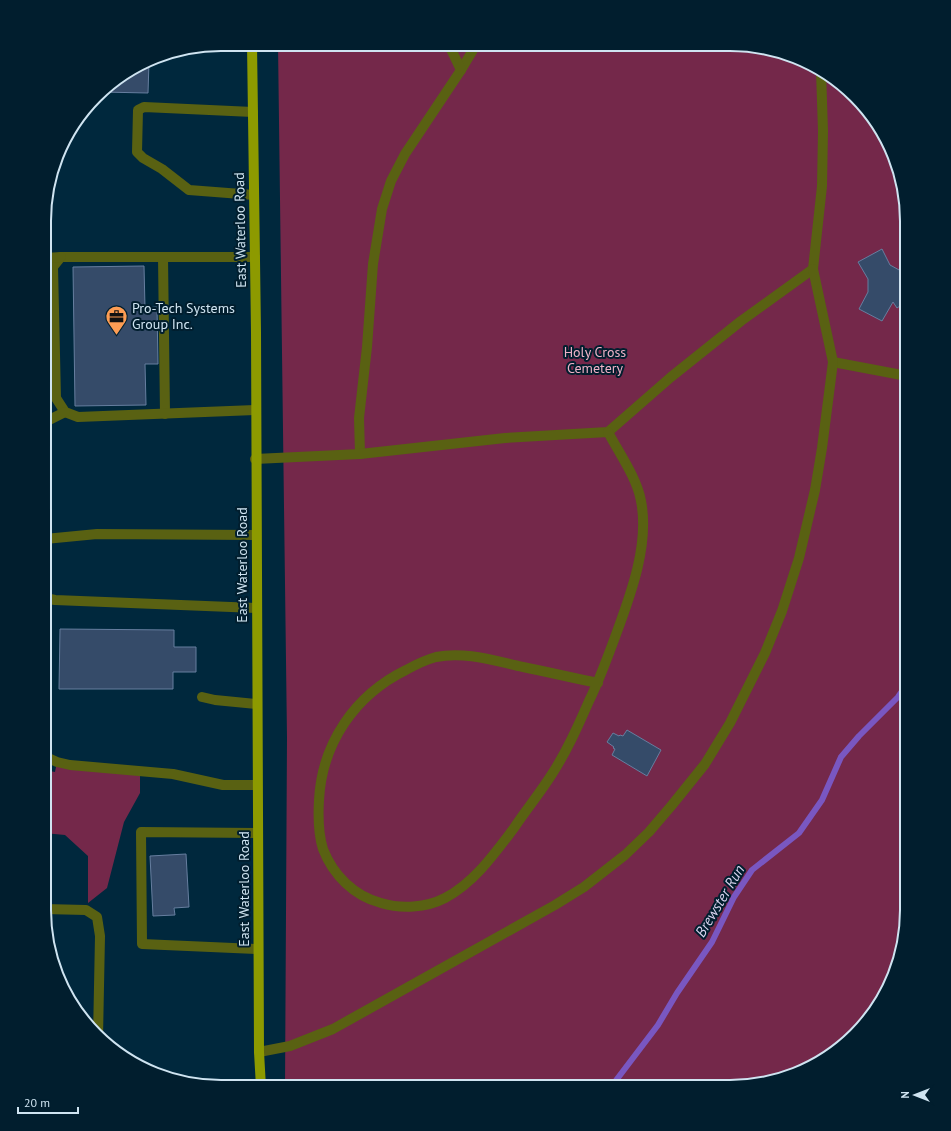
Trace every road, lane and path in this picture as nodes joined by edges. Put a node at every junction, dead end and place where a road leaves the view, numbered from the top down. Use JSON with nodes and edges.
{"nodes":[{"id":1,"x":252,"y":51,"type":"edge"},
{"id":2,"x":452,"y":51,"type":"edge"},
{"id":3,"x":472,"y":51,"type":"edge"},
{"id":4,"x":461,"y":70,"type":"junction"},
{"id":5,"x":821,"y":78,"type":"edge"},
{"id":6,"x":253,"y":112,"type":"junction"},
{"id":7,"x":254,"y":195,"type":"junction"},
{"id":8,"x":61,"y":257,"type":"junction"},
{"id":9,"x":163,"y":257,"type":"junction"},
{"id":10,"x":254,"y":257,"type":"junction"},
{"id":11,"x":51,"y":258,"type":"edge"},
{"id":12,"x":813,"y":269,"type":"junction"},
{"id":13,"x":833,"y":362,"type":"junction"},
{"id":14,"x":900,"y":375,"type":"edge"},
{"id":15,"x":255,"y":410,"type":"junction"},
{"id":16,"x":65,"y":412,"type":"junction"},
{"id":17,"x":165,"y":414,"type":"junction"},
{"id":18,"x":51,"y":419,"type":"edge"},
{"id":19,"x":608,"y":432,"type":"junction"},
{"id":20,"x":360,"y":454,"type":"junction"},
{"id":21,"x":255,"y":459,"type":"junction"},
{"id":22,"x":256,"y":534,"type":"junction"},
{"id":23,"x":51,"y":538,"type":"edge"},
{"id":24,"x":51,"y":599,"type":"edge"},
{"id":25,"x":256,"y":608,"type":"junction"},
{"id":26,"x":598,"y":683,"type":"junction"},
{"id":27,"x":202,"y":697,"type":"dead end"},
{"id":28,"x":256,"y":704,"type":"junction"},
{"id":29,"x":51,"y":759,"type":"edge"},
{"id":30,"x":257,"y":785,"type":"junction"},
{"id":31,"x":257,"y":833,"type":"junction"},
{"id":32,"x":51,"y":909,"type":"edge"},
{"id":33,"x":258,"y":949,"type":"junction"},
{"id":34,"x":98,"y":1027,"type":"edge"},
{"id":35,"x":258,"y":1052,"type":"junction"},
{"id":36,"x":260,"y":1080,"type":"edge"}],
"edges":[{"from":1,"to":6,"type":"main road","name":"East Waterloo Road"},
{"from":2,"to":4,"type":"street"},
{"from":3,"to":4,"type":"street"},
{"from":4,"to":20,"type":"street"},
{"from":5,"to":12,"type":"street"},
{"from":6,"to":7,"type":"main road","name":"East Waterloo Road"},
{"from":6,"to":7,"type":"street"},
{"from":7,"to":10,"type":"main road","name":"East Waterloo Road"},
{"from":8,"to":9,"type":"street"},
{"from":8,"to":11,"type":"street"},
{"from":8,"to":16,"type":"street"},
{"from":9,"to":10,"type":"street"},
{"from":9,"to":17,"type":"street"},
{"from":10,"to":15,"type":"main road","name":"East Waterloo Road"},
{"from":12,"to":13,"type":"street"},
{"from":12,"to":19,"type":"street"},
{"from":13,"to":14,"type":"street"},
{"from":13,"to":35,"type":"street"},
{"from":15,"to":17,"type":"street"},
{"from":15,"to":21,"type":"main road","name":"East Waterloo Road"},
{"from":16,"to":17,"type":"street"},
{"from":16,"to":18,"type":"street"},
{"from":19,"to":20,"type":"street"},
{"from":19,"to":26,"type":"street"},
{"from":20,"to":21,"type":"street"},
{"from":21,"to":22,"type":"main road","name":"East Waterloo Road"},
{"from":22,"to":23,"type":"street"},
{"from":22,"to":25,"type":"main road","name":"East Waterloo Road"},
{"from":24,"to":25,"type":"street"},
{"from":25,"to":28,"type":"main road","name":"East Waterloo Road"},
{"from":26,"to":26,"type":"street"},
{"from":27,"to":28,"type":"street"},
{"from":28,"to":30,"type":"main road","name":"East Waterloo Road"},
{"from":29,"to":30,"type":"street"},
{"from":30,"to":31,"type":"main road","name":"East Waterloo Road"},
{"from":31,"to":33,"type":"main road","name":"East Waterloo Road"},
{"from":31,"to":33,"type":"street"},
{"from":32,"to":34,"type":"street"},
{"from":33,"to":35,"type":"main road","name":"East Waterloo Road"},
{"from":35,"to":36,"type":"main road","name":"East Waterloo Road"}]}
